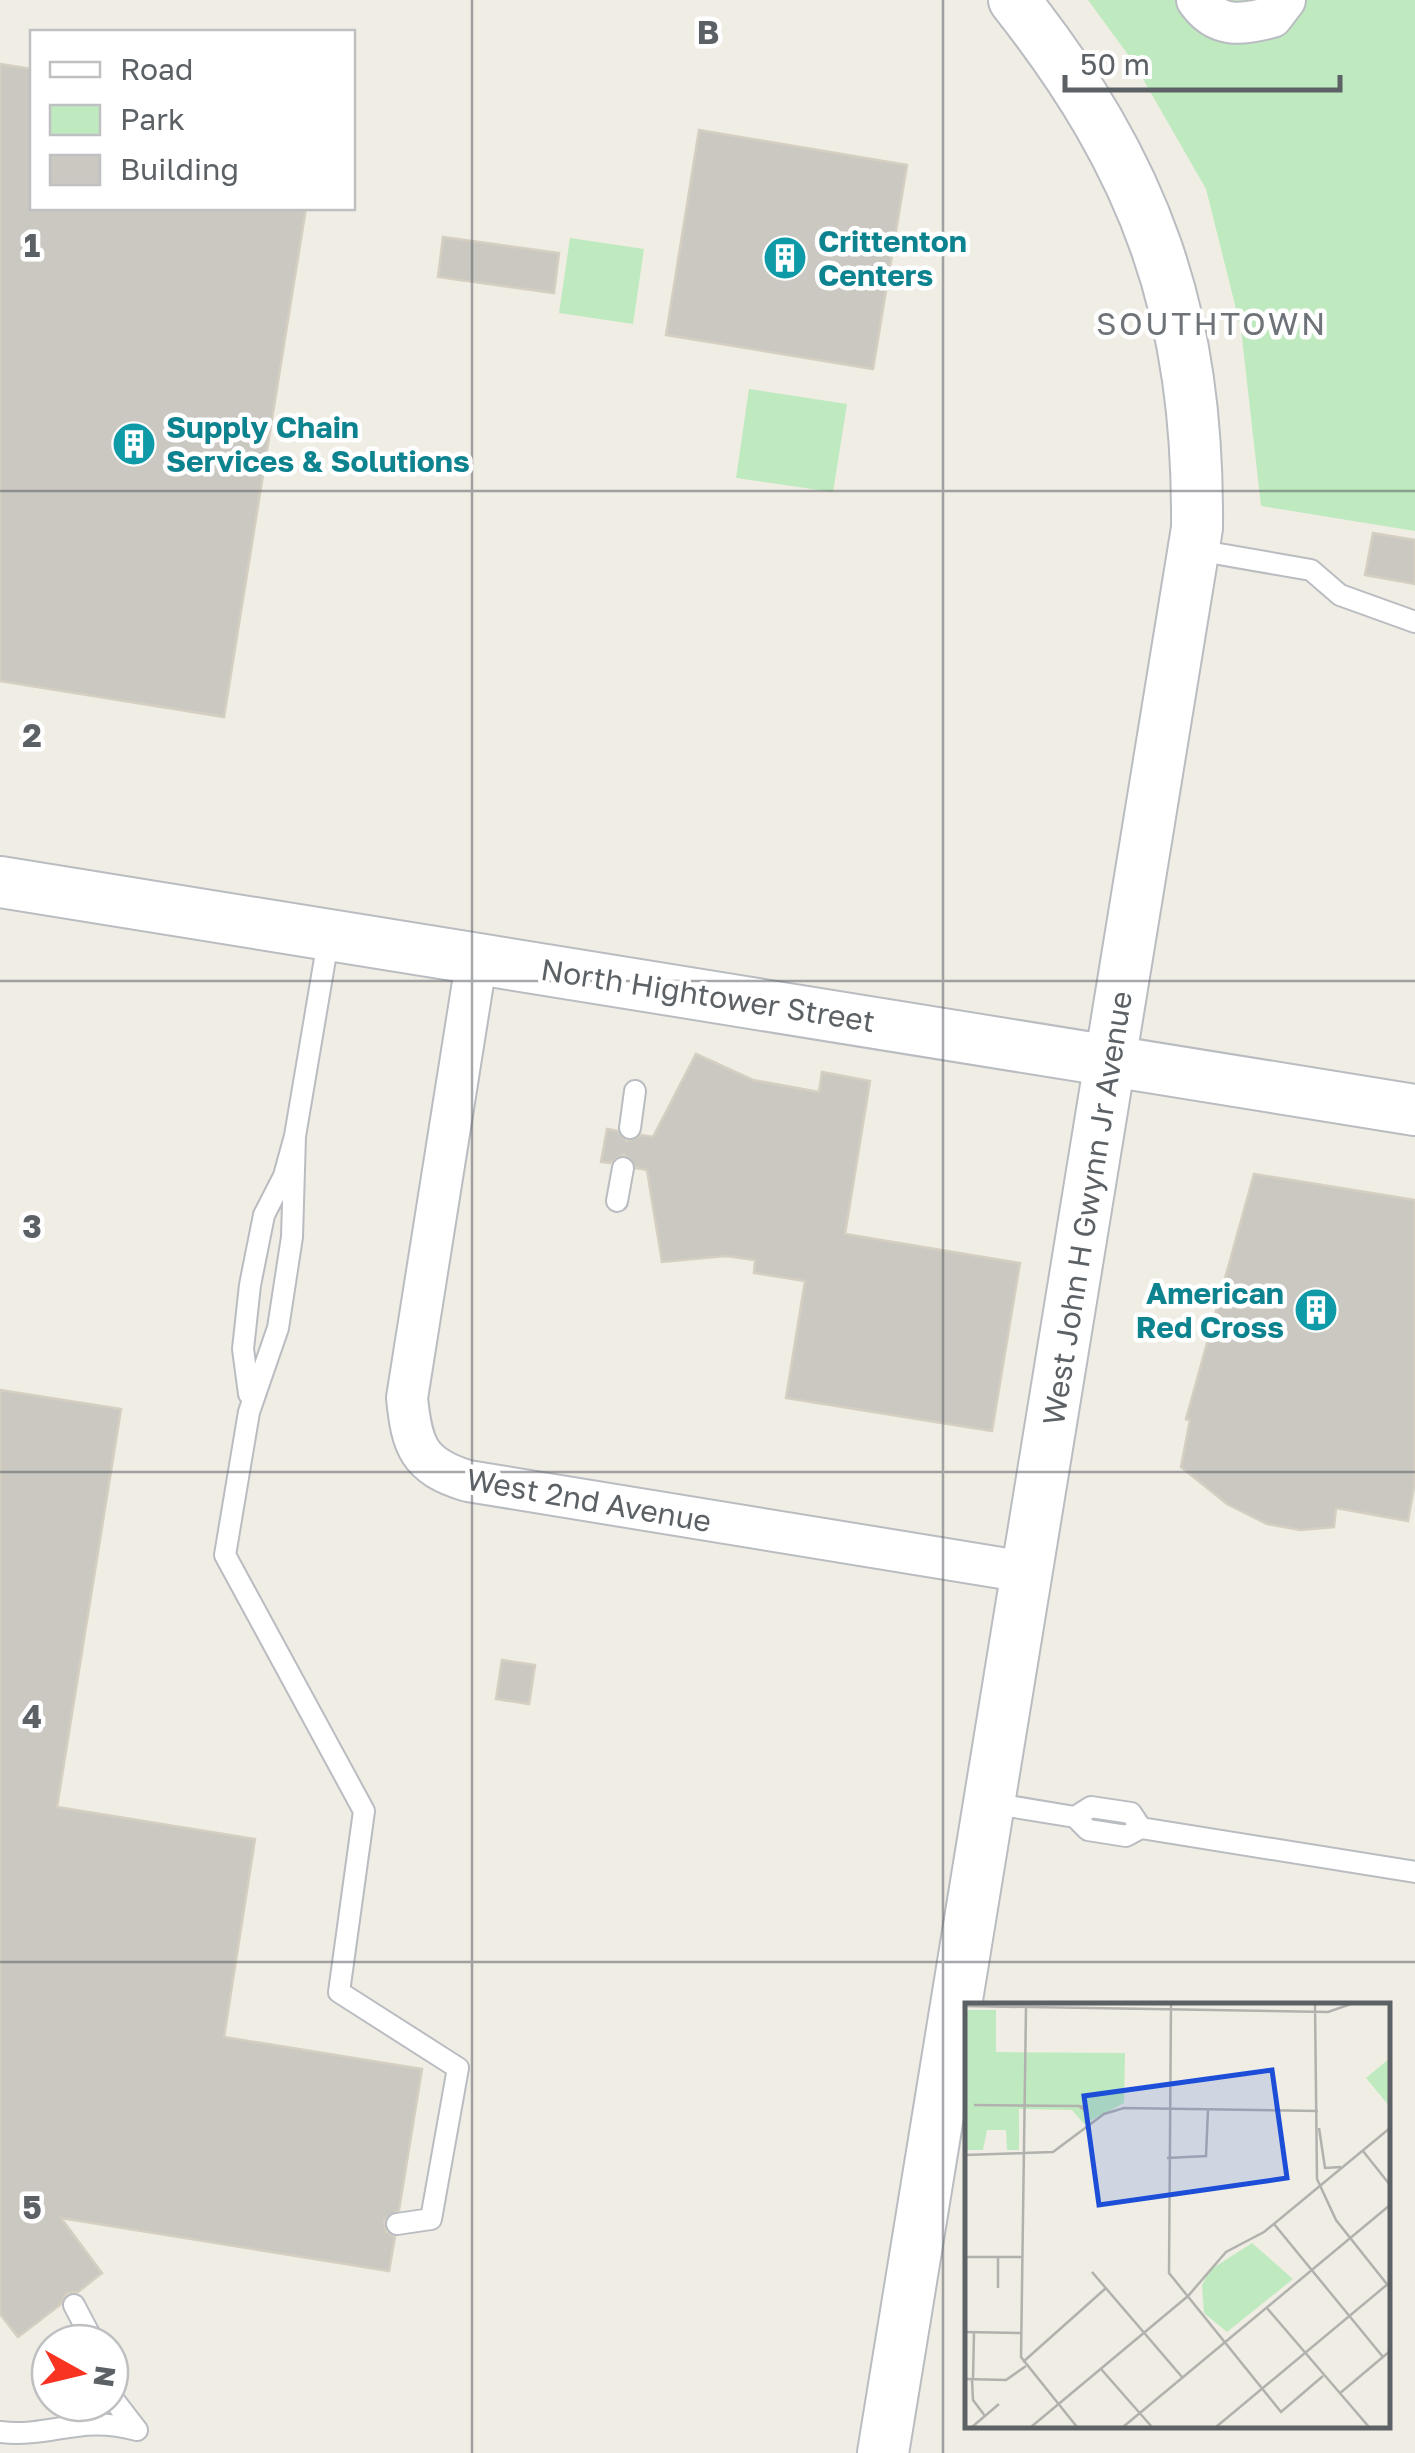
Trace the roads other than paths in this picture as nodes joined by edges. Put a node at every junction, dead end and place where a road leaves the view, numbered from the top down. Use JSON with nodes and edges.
{"nodes":[{"id":1,"x":1014,"y":0,"type":"edge"},
{"id":2,"x":1197,"y":0,"type":"edge"},
{"id":3,"x":1286,"y":0,"type":"edge"},
{"id":4,"x":1196,"y":550,"type":"junction"},
{"id":5,"x":1415,"y":622,"type":"edge"},
{"id":6,"x":0,"y":882,"type":"edge"},
{"id":7,"x":330,"y":933,"type":"junction"},
{"id":8,"x":476,"y":958,"type":"junction"},
{"id":9,"x":1110,"y":1062,"type":"junction"},
{"id":10,"x":636,"y":1090,"type":"dead end"},
{"id":11,"x":1415,"y":1110,"type":"edge"},
{"id":12,"x":630,"y":1128,"type":"dead end"},
{"id":13,"x":295,"y":1136,"type":"junction"},
{"id":14,"x":623,"y":1168,"type":"dead end"},
{"id":15,"x":618,"y":1201,"type":"dead end"},
{"id":16,"x":249,"y":1412,"type":"junction"},
{"id":17,"x":1026,"y":1572,"type":"junction"},
{"id":18,"x":987,"y":1802,"type":"junction"},
{"id":19,"x":1415,"y":1872,"type":"edge"},
{"id":20,"x":397,"y":2224,"type":"dead end"},
{"id":21,"x":74,"y":2305,"type":"dead end"},
{"id":22,"x":83,"y":2323,"type":"edge"},
{"id":23,"x":130,"y":2421,"type":"edge"},
{"id":24,"x":90,"y":2423,"type":"edge"},
{"id":25,"x":111,"y":2423,"type":"edge"},
{"id":26,"x":0,"y":2432,"type":"edge"},
{"id":27,"x":883,"y":2453,"type":"edge"}],
"edges":[{"from":1,"to":4,"type":"street","name":"West John H Gwynn Jr Avenue"},
{"from":2,"to":3,"type":"street"},
{"from":4,"to":5,"type":"lane"},
{"from":4,"to":9,"type":"street","name":"West John H Gwynn Jr Avenue"},
{"from":6,"to":7,"type":"street","name":"North Hightower Street"},
{"from":7,"to":8,"type":"street","name":"North Hightower Street"},
{"from":7,"to":13,"type":"lane"},
{"from":8,"to":9,"type":"street","name":"North Hightower Street"},
{"from":8,"to":17,"type":"street","name":"West 2nd Avenue"},
{"from":9,"to":11,"type":"street","name":"North Hightower Street"},
{"from":9,"to":17,"type":"street","name":"West John H Gwynn Jr Avenue"},
{"from":10,"to":12,"type":"lane"},
{"from":13,"to":16,"type":"lane"},
{"from":13,"to":16,"type":"lane"},
{"from":14,"to":15,"type":"lane"},
{"from":16,"to":20,"type":"lane"},
{"from":17,"to":18,"type":"street","name":"West John H Gwynn Jr Avenue"},
{"from":18,"to":19,"type":"lane"},
{"from":18,"to":27,"type":"street","name":"West John H Gwynn Jr Avenue"},
{"from":21,"to":22,"type":"lane"},
{"from":23,"to":25,"type":"lane"},
{"from":24,"to":26,"type":"lane"}]}
